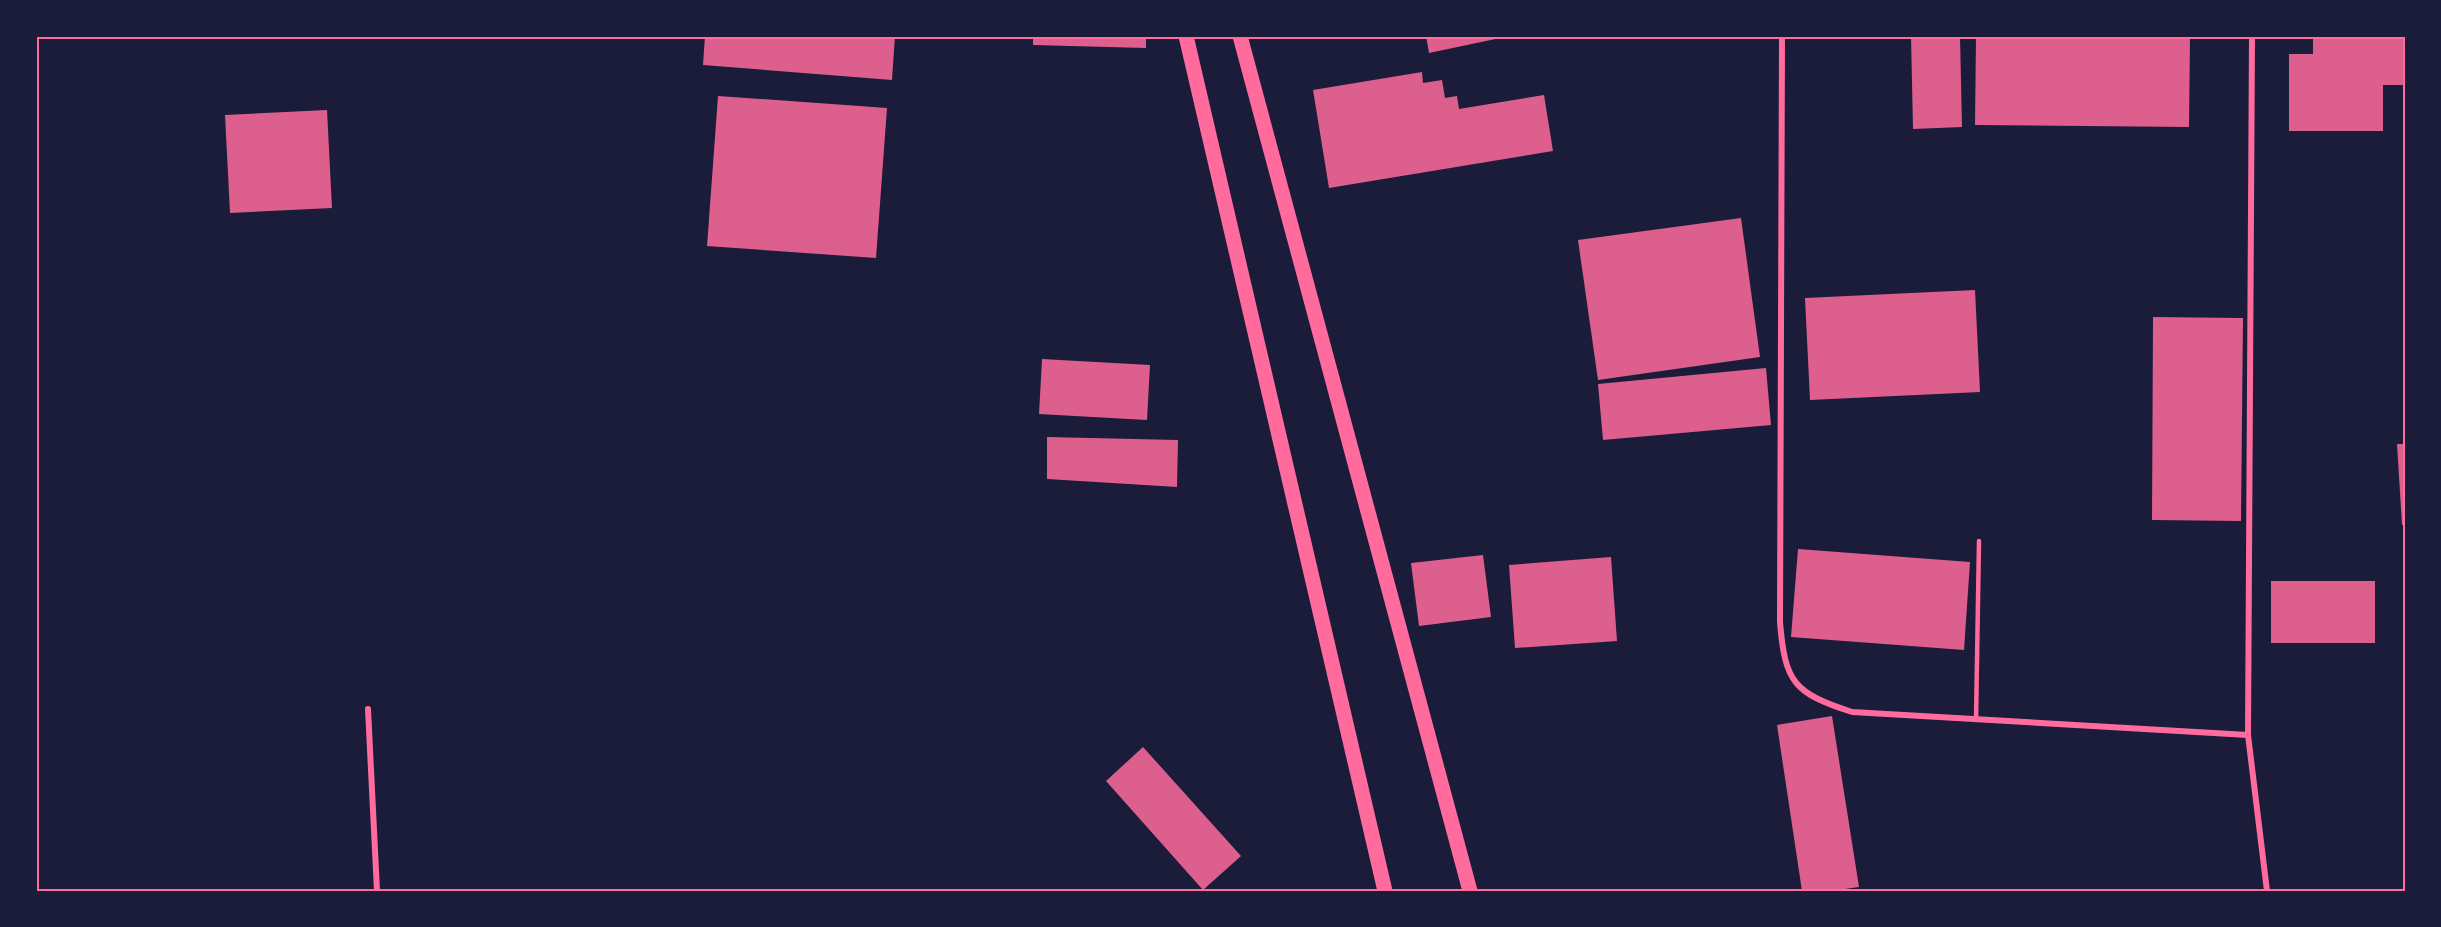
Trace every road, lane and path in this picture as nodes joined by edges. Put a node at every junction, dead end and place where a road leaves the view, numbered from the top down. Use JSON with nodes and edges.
{"nodes":[{"id":1,"x":1186,"y":36,"type":"edge"},
{"id":2,"x":1240,"y":36,"type":"edge"},
{"id":3,"x":1782,"y":36,"type":"edge"},
{"id":4,"x":2252,"y":36,"type":"edge"},
{"id":5,"x":1979,"y":541,"type":"dead end"},
{"id":6,"x":368,"y":709,"type":"dead end"},
{"id":7,"x":1976,"y":720,"type":"junction"},
{"id":8,"x":2248,"y":735,"type":"junction"},
{"id":9,"x":377,"y":891,"type":"edge"},
{"id":10,"x":1385,"y":891,"type":"edge"},
{"id":11,"x":1470,"y":891,"type":"edge"},
{"id":12,"x":2267,"y":891,"type":"edge"}],
"edges":[{"from":1,"to":10,"type":"main road"},
{"from":2,"to":11,"type":"main road"},
{"from":3,"to":7,"type":"street"},
{"from":4,"to":8,"type":"street"},
{"from":5,"to":7,"type":"lane"},
{"from":6,"to":9,"type":"street"},
{"from":7,"to":8,"type":"street"},
{"from":8,"to":12,"type":"street"}]}
